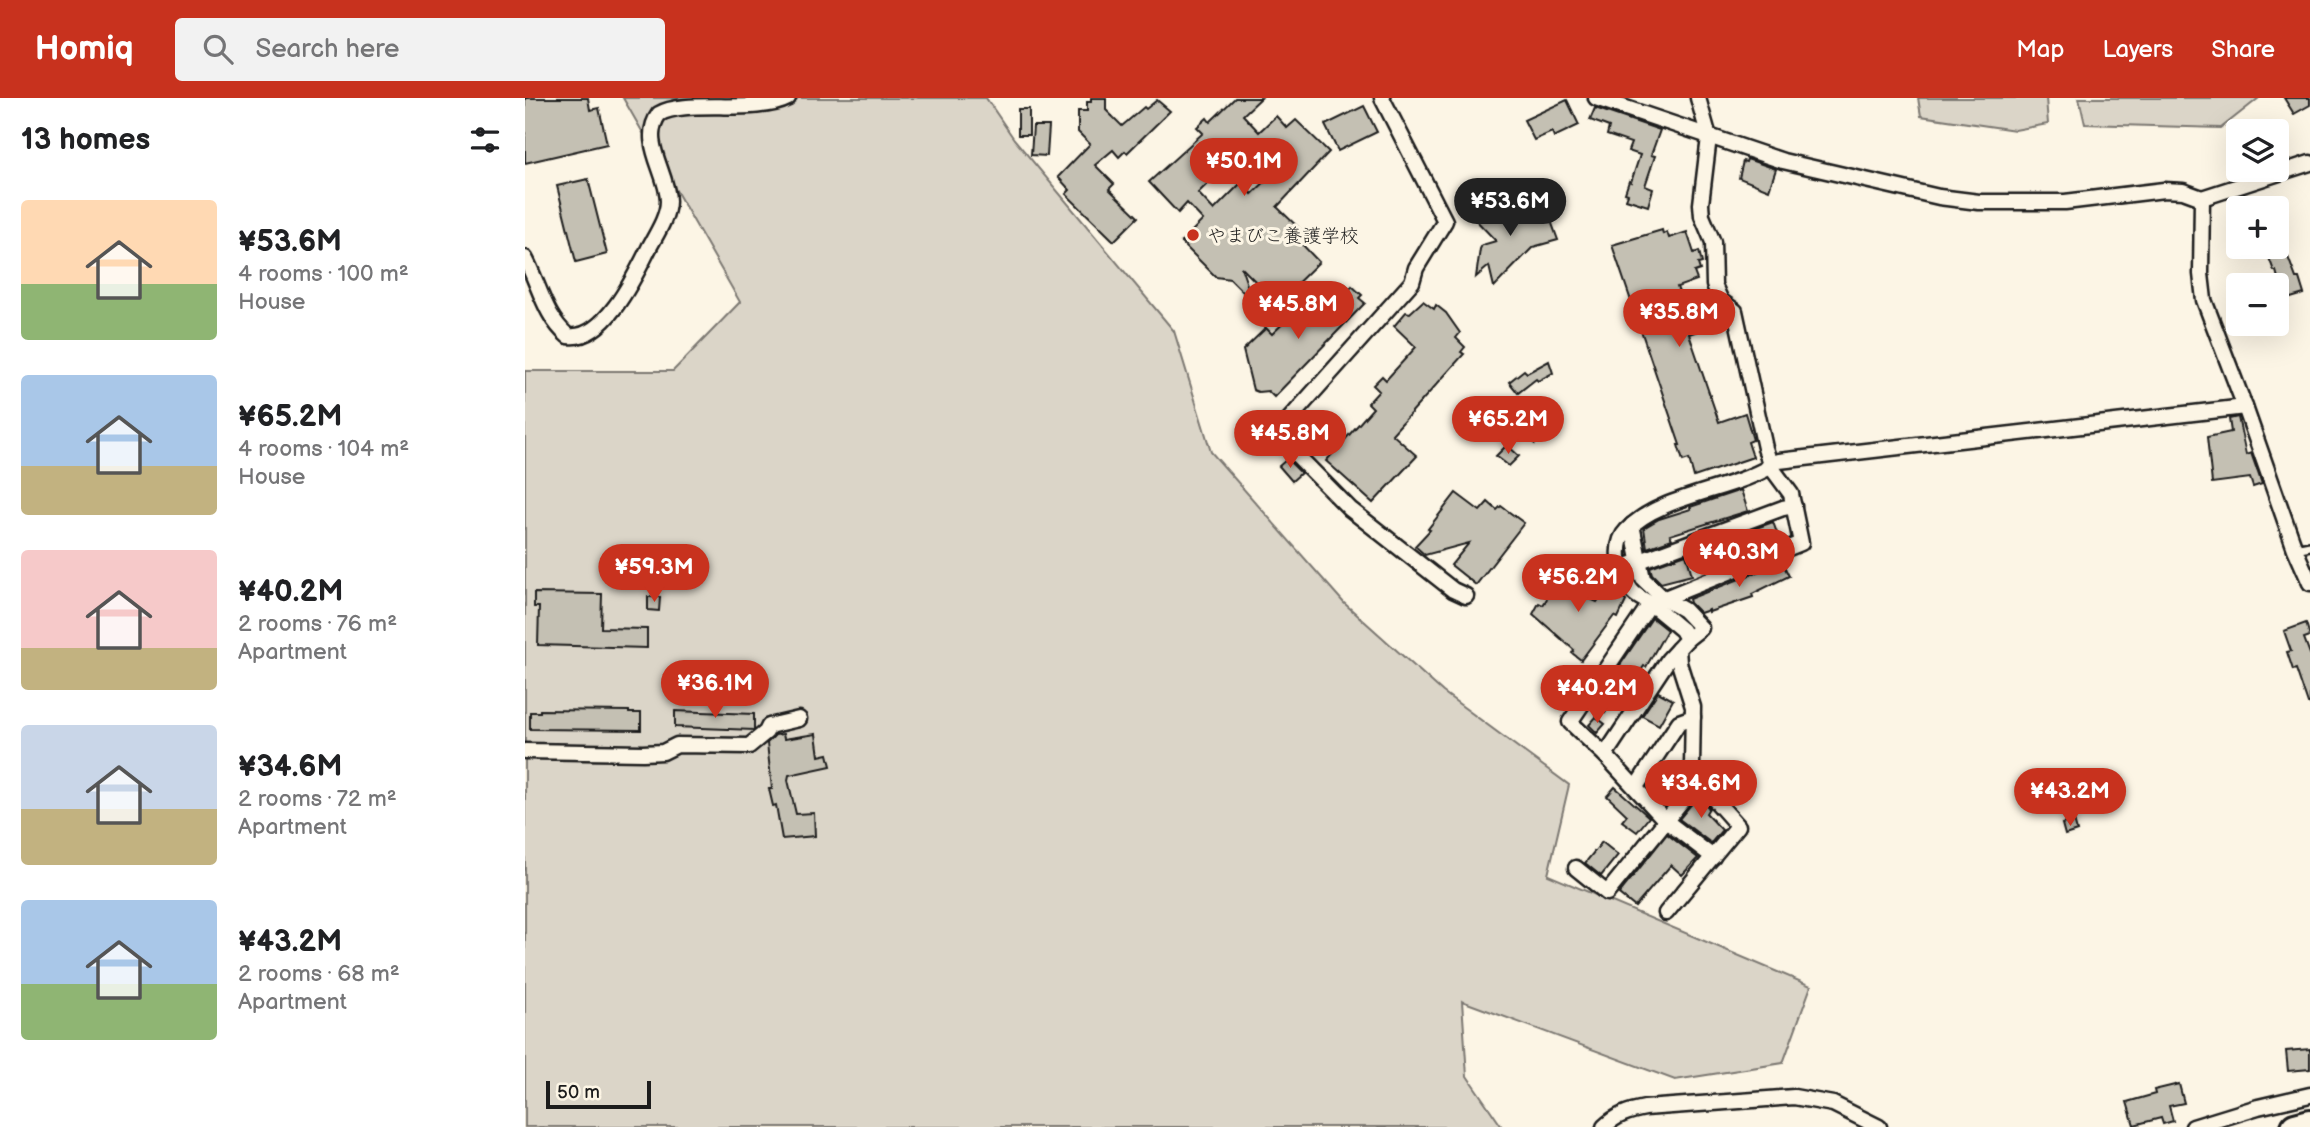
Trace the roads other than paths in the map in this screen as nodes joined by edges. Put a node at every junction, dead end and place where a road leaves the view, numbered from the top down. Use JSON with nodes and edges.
{"nodes":[{"id":1,"x":788,"y":98,"type":"edge"},
{"id":2,"x":1383,"y":98,"type":"edge"},
{"id":3,"x":1596,"y":98,"type":"edge"},
{"id":4,"x":1698,"y":98,"type":"edge"},
{"id":5,"x":1709,"y":137,"type":"junction"},
{"id":6,"x":2310,"y":163,"type":"edge"},
{"id":7,"x":2202,"y":198,"type":"junction"},
{"id":8,"x":525,"y":258,"type":"edge"},
{"id":9,"x":2245,"y":407,"type":"junction"},
{"id":10,"x":1771,"y":467,"type":"junction"},
{"id":11,"x":1794,"y":506,"type":"junction"},
{"id":12,"x":1632,"y":525,"type":"junction"},
{"id":13,"x":2302,"y":548,"type":"edge"},
{"id":14,"x":1638,"y":562,"type":"junction"},
{"id":15,"x":1621,"y":568,"type":"junction"},
{"id":16,"x":2310,"y":583,"type":"edge"},
{"id":17,"x":1466,"y":596,"type":"dead end"},
{"id":18,"x":1657,"y":601,"type":"junction"},
{"id":19,"x":1683,"y":644,"type":"junction"},
{"id":20,"x":1693,"y":717,"type":"junction"},
{"id":21,"x":799,"y":719,"type":"dead end"},
{"id":22,"x":525,"y":751,"type":"edge"},
{"id":23,"x":1605,"y":755,"type":"junction"},
{"id":24,"x":1698,"y":781,"type":"junction"},
{"id":25,"x":1636,"y":787,"type":"junction"},
{"id":26,"x":1666,"y":821,"type":"junction"},
{"id":27,"x":1713,"y":857,"type":"junction"},
{"id":28,"x":1576,"y":868,"type":"dead end"},
{"id":29,"x":1666,"y":913,"type":"dead end"},
{"id":30,"x":2310,"y":1096,"type":"edge"},
{"id":31,"x":2310,"y":1123,"type":"edge"},
{"id":32,"x":1604,"y":1127,"type":"edge"},
{"id":33,"x":1879,"y":1127,"type":"edge"},
{"id":34,"x":2193,"y":1127,"type":"edge"},
{"id":35,"x":2295,"y":1127,"type":"edge"}],
"edges":[{"from":1,"to":8,"type":"street"},
{"from":2,"to":17,"type":"street"},
{"from":3,"to":5,"type":"street"},
{"from":4,"to":5,"type":"street"},
{"from":5,"to":7,"type":"street"},
{"from":5,"to":10,"type":"street"},
{"from":6,"to":7,"type":"street"},
{"from":7,"to":9,"type":"street"},
{"from":9,"to":10,"type":"street"},
{"from":9,"to":13,"type":"street"},
{"from":10,"to":11,"type":"street"},
{"from":10,"to":12,"type":"street"},
{"from":11,"to":14,"type":"street"},
{"from":11,"to":18,"type":"street"},
{"from":12,"to":14,"type":"street"},
{"from":12,"to":15,"type":"street"},
{"from":13,"to":16,"type":"street"},
{"from":14,"to":15,"type":"street"},
{"from":14,"to":18,"type":"street"},
{"from":15,"to":18,"type":"street"},
{"from":18,"to":19,"type":"street"},
{"from":18,"to":23,"type":"street"},
{"from":19,"to":20,"type":"street"},
{"from":19,"to":23,"type":"street"},
{"from":20,"to":24,"type":"street"},
{"from":20,"to":25,"type":"street"},
{"from":21,"to":22,"type":"street"},
{"from":23,"to":25,"type":"street"},
{"from":24,"to":26,"type":"street"},
{"from":24,"to":27,"type":"street"},
{"from":25,"to":26,"type":"street"},
{"from":26,"to":27,"type":"street"},
{"from":26,"to":28,"type":"street"},
{"from":27,"to":29,"type":"street"},
{"from":30,"to":34,"type":"street"},
{"from":31,"to":35,"type":"highway"},
{"from":32,"to":33,"type":"street"}]}
